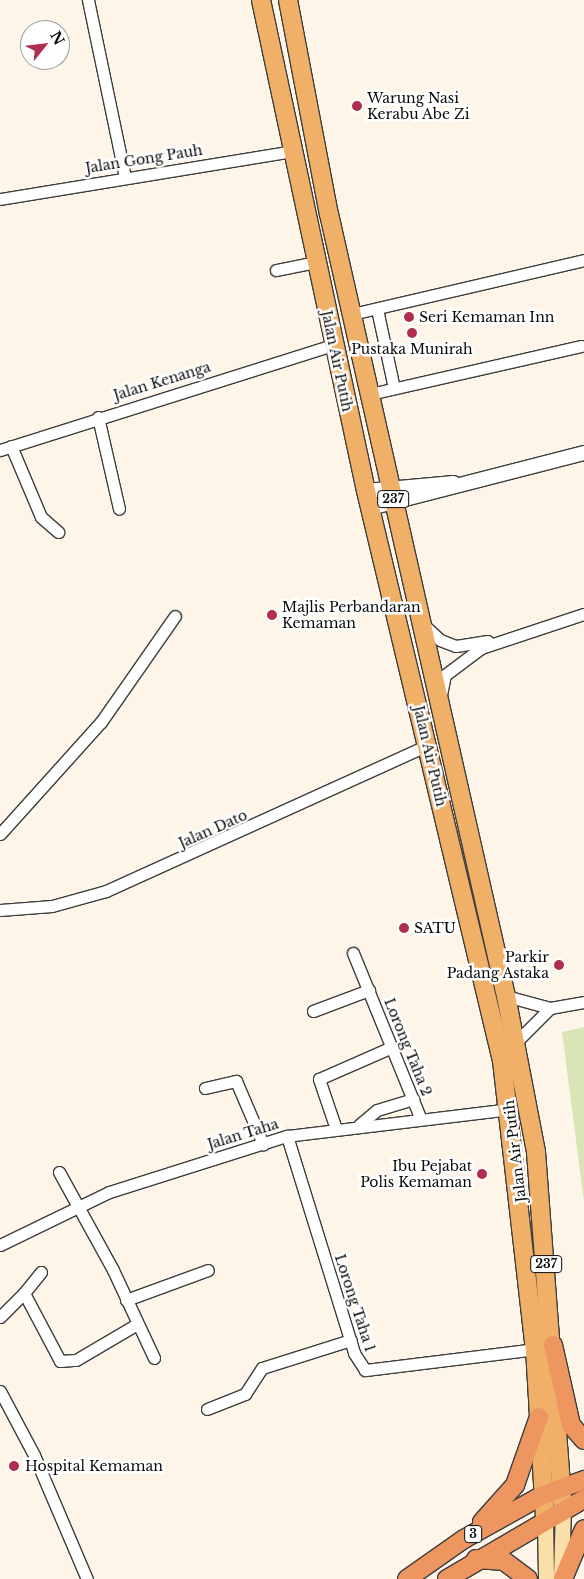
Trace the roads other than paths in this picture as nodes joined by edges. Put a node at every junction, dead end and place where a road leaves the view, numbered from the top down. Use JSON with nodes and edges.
{"nodes":[{"id":1,"x":88,"y":0,"type":"edge"},
{"id":2,"x":261,"y":0,"type":"edge"},
{"id":3,"x":266,"y":0,"type":"edge"},
{"id":4,"x":288,"y":0,"type":"edge"},
{"id":5,"x":274,"y":67,"type":"junction"},
{"id":6,"x":293,"y":151,"type":"junction"},
{"id":7,"x":125,"y":177,"type":"junction"},
{"id":8,"x":0,"y":199,"type":"edge"},
{"id":9,"x":584,"y":260,"type":"edge"},
{"id":10,"x":316,"y":262,"type":"junction"},
{"id":11,"x":276,"y":270,"type":"dead end"},
{"id":12,"x":377,"y":309,"type":"junction"},
{"id":13,"x":352,"y":314,"type":"junction"},
{"id":14,"x":334,"y":345,"type":"junction"},
{"id":15,"x":582,"y":346,"type":"dead end"},
{"id":16,"x":394,"y":388,"type":"junction"},
{"id":17,"x":370,"y":394,"type":"junction"},
{"id":18,"x":98,"y":416,"type":"junction"},
{"id":19,"x":5,"y":448,"type":"edge"},
{"id":20,"x":584,"y":453,"type":"edge"},
{"id":21,"x":392,"y":495,"type":"junction"},
{"id":22,"x":368,"y":500,"type":"junction"},
{"id":23,"x":119,"y":509,"type":"dead end"},
{"id":24,"x":58,"y":532,"type":"dead end"},
{"id":25,"x":584,"y":614,"type":"edge"},
{"id":26,"x":175,"y":616,"type":"dead end"},
{"id":27,"x":420,"y":618,"type":"junction"},
{"id":28,"x":497,"y":640,"type":"junction"},
{"id":29,"x":441,"y":709,"type":"junction"},
{"id":30,"x":428,"y":745,"type":"junction"},
{"id":31,"x":0,"y":834,"type":"edge"},
{"id":32,"x":0,"y":910,"type":"edge"},
{"id":33,"x":353,"y":954,"type":"dead end"},
{"id":34,"x":369,"y":990,"type":"junction"},
{"id":35,"x":506,"y":996,"type":"junction"},
{"id":36,"x":584,"y":1002,"type":"edge"},
{"id":37,"x":550,"y":1008,"type":"junction"},
{"id":38,"x":313,"y":1011,"type":"dead end"},
{"id":39,"x":516,"y":1042,"type":"junction"},
{"id":40,"x":392,"y":1047,"type":"junction"},
{"id":41,"x":204,"y":1088,"type":"dead end"},
{"id":42,"x":413,"y":1099,"type":"junction"},
{"id":43,"x":511,"y":1109,"type":"junction"},
{"id":44,"x":420,"y":1116,"type":"junction"},
{"id":45,"x":359,"y":1125,"type":"junction"},
{"id":46,"x":336,"y":1129,"type":"junction"},
{"id":47,"x":287,"y":1136,"type":"junction"},
{"id":48,"x":263,"y":1144,"type":"junction"},
{"id":49,"x":59,"y":1172,"type":"dead end"},
{"id":50,"x":76,"y":1205,"type":"junction"},
{"id":51,"x":0,"y":1244,"type":"edge"},
{"id":52,"x":208,"y":1270,"type":"dead end"},
{"id":53,"x":41,"y":1272,"type":"dead end"},
{"id":54,"x":24,"y":1293,"type":"junction"},
{"id":55,"x":126,"y":1300,"type":"junction"},
{"id":56,"x":0,"y":1317,"type":"edge"},
{"id":57,"x":138,"y":1324,"type":"junction"},
{"id":58,"x":351,"y":1340,"type":"junction"},
{"id":59,"x":553,"y":1345,"type":"junction"},
{"id":60,"x":535,"y":1349,"type":"junction"},
{"id":61,"x":154,"y":1358,"type":"dead end"},
{"id":62,"x":0,"y":1391,"type":"edge"},
{"id":63,"x":208,"y":1409,"type":"dead end"},
{"id":64,"x":539,"y":1417,"type":"junction"},
{"id":65,"x":584,"y":1440,"type":"edge"},
{"id":66,"x":584,"y":1480,"type":"edge"},
{"id":67,"x":563,"y":1487,"type":"junction"},
{"id":68,"x":543,"y":1495,"type":"junction"},
{"id":69,"x":584,"y":1499,"type":"edge"},
{"id":70,"x":563,"y":1507,"type":"junction"},
{"id":71,"x":545,"y":1519,"type":"junction"},
{"id":72,"x":584,"y":1529,"type":"edge"},
{"id":73,"x":464,"y":1539,"type":"junction"},
{"id":74,"x":476,"y":1559,"type":"junction"},
{"id":75,"x":87,"y":1579,"type":"edge"},
{"id":76,"x":407,"y":1579,"type":"edge"},
{"id":77,"x":447,"y":1579,"type":"edge"},
{"id":78,"x":528,"y":1579,"type":"edge"},
{"id":79,"x":546,"y":1579,"type":"edge"},
{"id":80,"x":562,"y":1579,"type":"edge"}],
"edges":[{"from":1,"to":7,"type":"street"},
{"from":2,"to":5,"type":"main road","name":"Jalan Air Putih","number":"237"},
{"from":3,"to":5,"type":"main road"},
{"from":4,"to":13,"type":"main road","name":"Jalan Air Putih","number":"237"},
{"from":5,"to":6,"type":"main road","name":"Jalan Air Putih","number":"237"},
{"from":6,"to":7,"type":"street","name":"Jalan Gong Pauh"},
{"from":6,"to":10,"type":"main road","name":"Jalan Air Putih","number":"237"},
{"from":7,"to":8,"type":"street","name":"Jalan Gong Pauh"},
{"from":9,"to":12,"type":"street"},
{"from":10,"to":11,"type":"street"},
{"from":10,"to":14,"type":"main road","name":"Jalan Air Putih","number":"237"},
{"from":12,"to":13,"type":"street"},
{"from":12,"to":16,"type":"street"},
{"from":13,"to":17,"type":"main road","name":"Jalan Air Putih","number":"237"},
{"from":14,"to":18,"type":"street","name":"Jalan Kenanga"},
{"from":14,"to":22,"type":"main road","name":"Jalan Air Putih","number":"237"},
{"from":15,"to":16,"type":"street"},
{"from":16,"to":17,"type":"street"},
{"from":17,"to":21,"type":"main road","name":"Jalan Air Putih","number":"237"},
{"from":18,"to":19,"type":"street","name":"Jalan Kenanga"},
{"from":18,"to":23,"type":"street"},
{"from":19,"to":24,"type":"street"},
{"from":20,"to":21,"type":"street"},
{"from":21,"to":22,"type":"street"},
{"from":21,"to":27,"type":"main road","name":"Jalan Air Putih","number":"237"},
{"from":22,"to":30,"type":"main road","name":"Jalan Air Putih","number":"237"},
{"from":25,"to":28,"type":"street"},
{"from":26,"to":31,"type":"street"},
{"from":27,"to":28,"type":"street"},
{"from":27,"to":29,"type":"main road","name":"Jalan Air Putih","number":"237"},
{"from":28,"to":29,"type":"street"},
{"from":29,"to":35,"type":"main road","name":"Jalan Air Putih","number":"237"},
{"from":30,"to":32,"type":"street","name":"Jalan Dato"},
{"from":30,"to":43,"type":"main road","name":"Jalan Air Putih","number":"237"},
{"from":33,"to":34,"type":"street","name":"Lorong Taha 2"},
{"from":34,"to":38,"type":"street","name":"Lorong Taha 2"},
{"from":34,"to":40,"type":"street","name":"Lorong Taha 2"},
{"from":35,"to":37,"type":"street"},
{"from":35,"to":39,"type":"main road","name":"Jalan Air Putih","number":"237"},
{"from":36,"to":37,"type":"street"},
{"from":37,"to":39,"type":"street"},
{"from":39,"to":59,"type":"main road","name":"Jalan Air Putih","number":"237"},
{"from":40,"to":42,"type":"street","name":"Lorong Taha 2"},
{"from":40,"to":46,"type":"street"},
{"from":41,"to":48,"type":"street"},
{"from":42,"to":44,"type":"street","name":"Lorong Taha 2"},
{"from":42,"to":45,"type":"street"},
{"from":43,"to":44,"type":"street","name":"Jalan Taha"},
{"from":43,"to":60,"type":"main road","name":"Jalan Air Putih","number":"237"},
{"from":44,"to":45,"type":"street","name":"Jalan Taha"},
{"from":45,"to":46,"type":"street","name":"Jalan Taha"},
{"from":46,"to":47,"type":"street","name":"Jalan Taha"},
{"from":47,"to":48,"type":"street","name":"Jalan Taha"},
{"from":47,"to":58,"type":"street","name":"Lorong Taha 1"},
{"from":48,"to":50,"type":"street","name":"Jalan Taha"},
{"from":49,"to":50,"type":"street"},
{"from":50,"to":51,"type":"street","name":"Jalan Taha"},
{"from":50,"to":55,"type":"street"},
{"from":52,"to":55,"type":"street"},
{"from":53,"to":54,"type":"street"},
{"from":54,"to":56,"type":"street"},
{"from":54,"to":57,"type":"street"},
{"from":55,"to":57,"type":"street"},
{"from":57,"to":61,"type":"street"},
{"from":58,"to":60,"type":"street","name":"Lorong Taha 1"},
{"from":58,"to":63,"type":"street"},
{"from":59,"to":65,"type":"highway"},
{"from":59,"to":67,"type":"main road","name":"Jalan Air Putih","number":"237"},
{"from":60,"to":64,"type":"main road","name":"Jalan Air Putih","number":"237"},
{"from":62,"to":75,"type":"street"},
{"from":64,"to":68,"type":"main road","name":"Jalan Air Putih","number":"237"},
{"from":64,"to":73,"type":"highway"},
{"from":66,"to":67,"type":"highway","number":"3"},
{"from":67,"to":68,"type":"highway","number":"3"},
{"from":67,"to":70,"type":"main road","name":"Jalan Air Putih","number":"237"},
{"from":68,"to":71,"type":"main road","name":"Jalan Air Putih","number":"237"},
{"from":68,"to":73,"type":"highway","number":"3"},
{"from":69,"to":70,"type":"highway","number":"3"},
{"from":70,"to":71,"type":"highway","number":"3"},
{"from":70,"to":80,"type":"main road"},
{"from":71,"to":74,"type":"highway","number":"3"},
{"from":71,"to":79,"type":"main road"},
{"from":72,"to":80,"type":"highway"},
{"from":73,"to":76,"type":"highway","number":"3"},
{"from":74,"to":77,"type":"highway","number":"3"},
{"from":74,"to":78,"type":"highway"}]}
